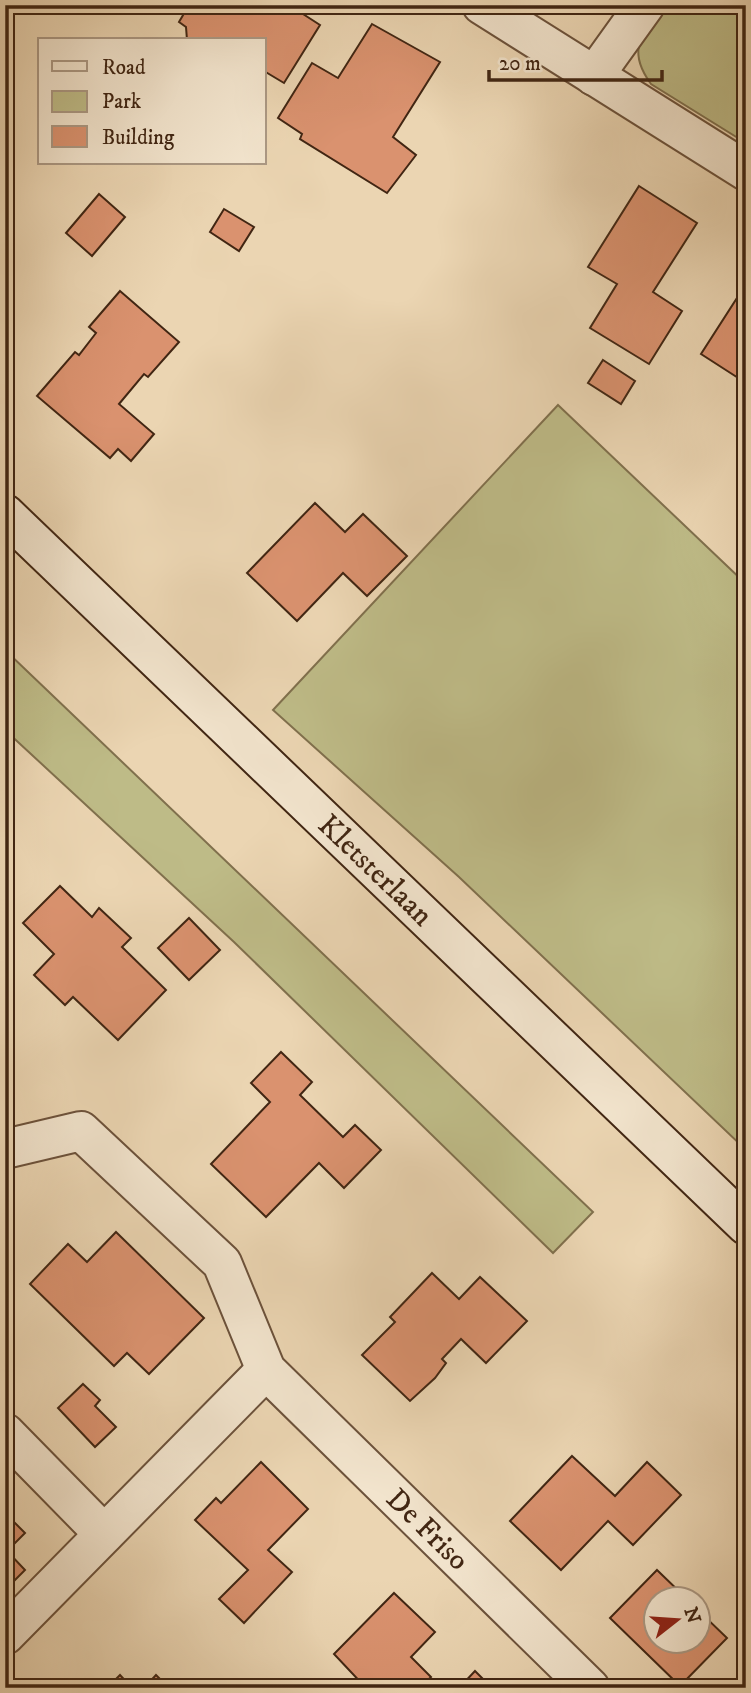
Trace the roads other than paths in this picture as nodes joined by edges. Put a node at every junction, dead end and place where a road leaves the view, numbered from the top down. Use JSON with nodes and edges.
{"nodes":[{"id":1,"x":482,"y":5,"type":"edge"},
{"id":2,"x":645,"y":5,"type":"edge"},
{"id":3,"x":594,"y":76,"type":"junction"},
{"id":4,"x":746,"y":171,"type":"edge"},
{"id":5,"x":5,"y":514,"type":"edge"},
{"id":6,"x":5,"y":1149,"type":"edge"},
{"id":7,"x":746,"y":1226,"type":"edge"},
{"id":8,"x":265,"y":1370,"type":"junction"},
{"id":9,"x":5,"y":1433,"type":"edge"},
{"id":10,"x":104,"y":1534,"type":"junction"},
{"id":11,"x":5,"y":1635,"type":"edge"},
{"id":12,"x":590,"y":1688,"type":"edge"}],
"edges":[{"from":1,"to":3,"type":"street"},
{"from":2,"to":3,"type":"street"},
{"from":3,"to":4,"type":"street"},
{"from":5,"to":7,"type":"street","name":"Kletsterlaan"},
{"from":6,"to":8,"type":"street","name":"De Friso"},
{"from":8,"to":10,"type":"street"},
{"from":8,"to":12,"type":"street","name":"De Friso"},
{"from":9,"to":10,"type":"street"},
{"from":10,"to":11,"type":"street"}]}
